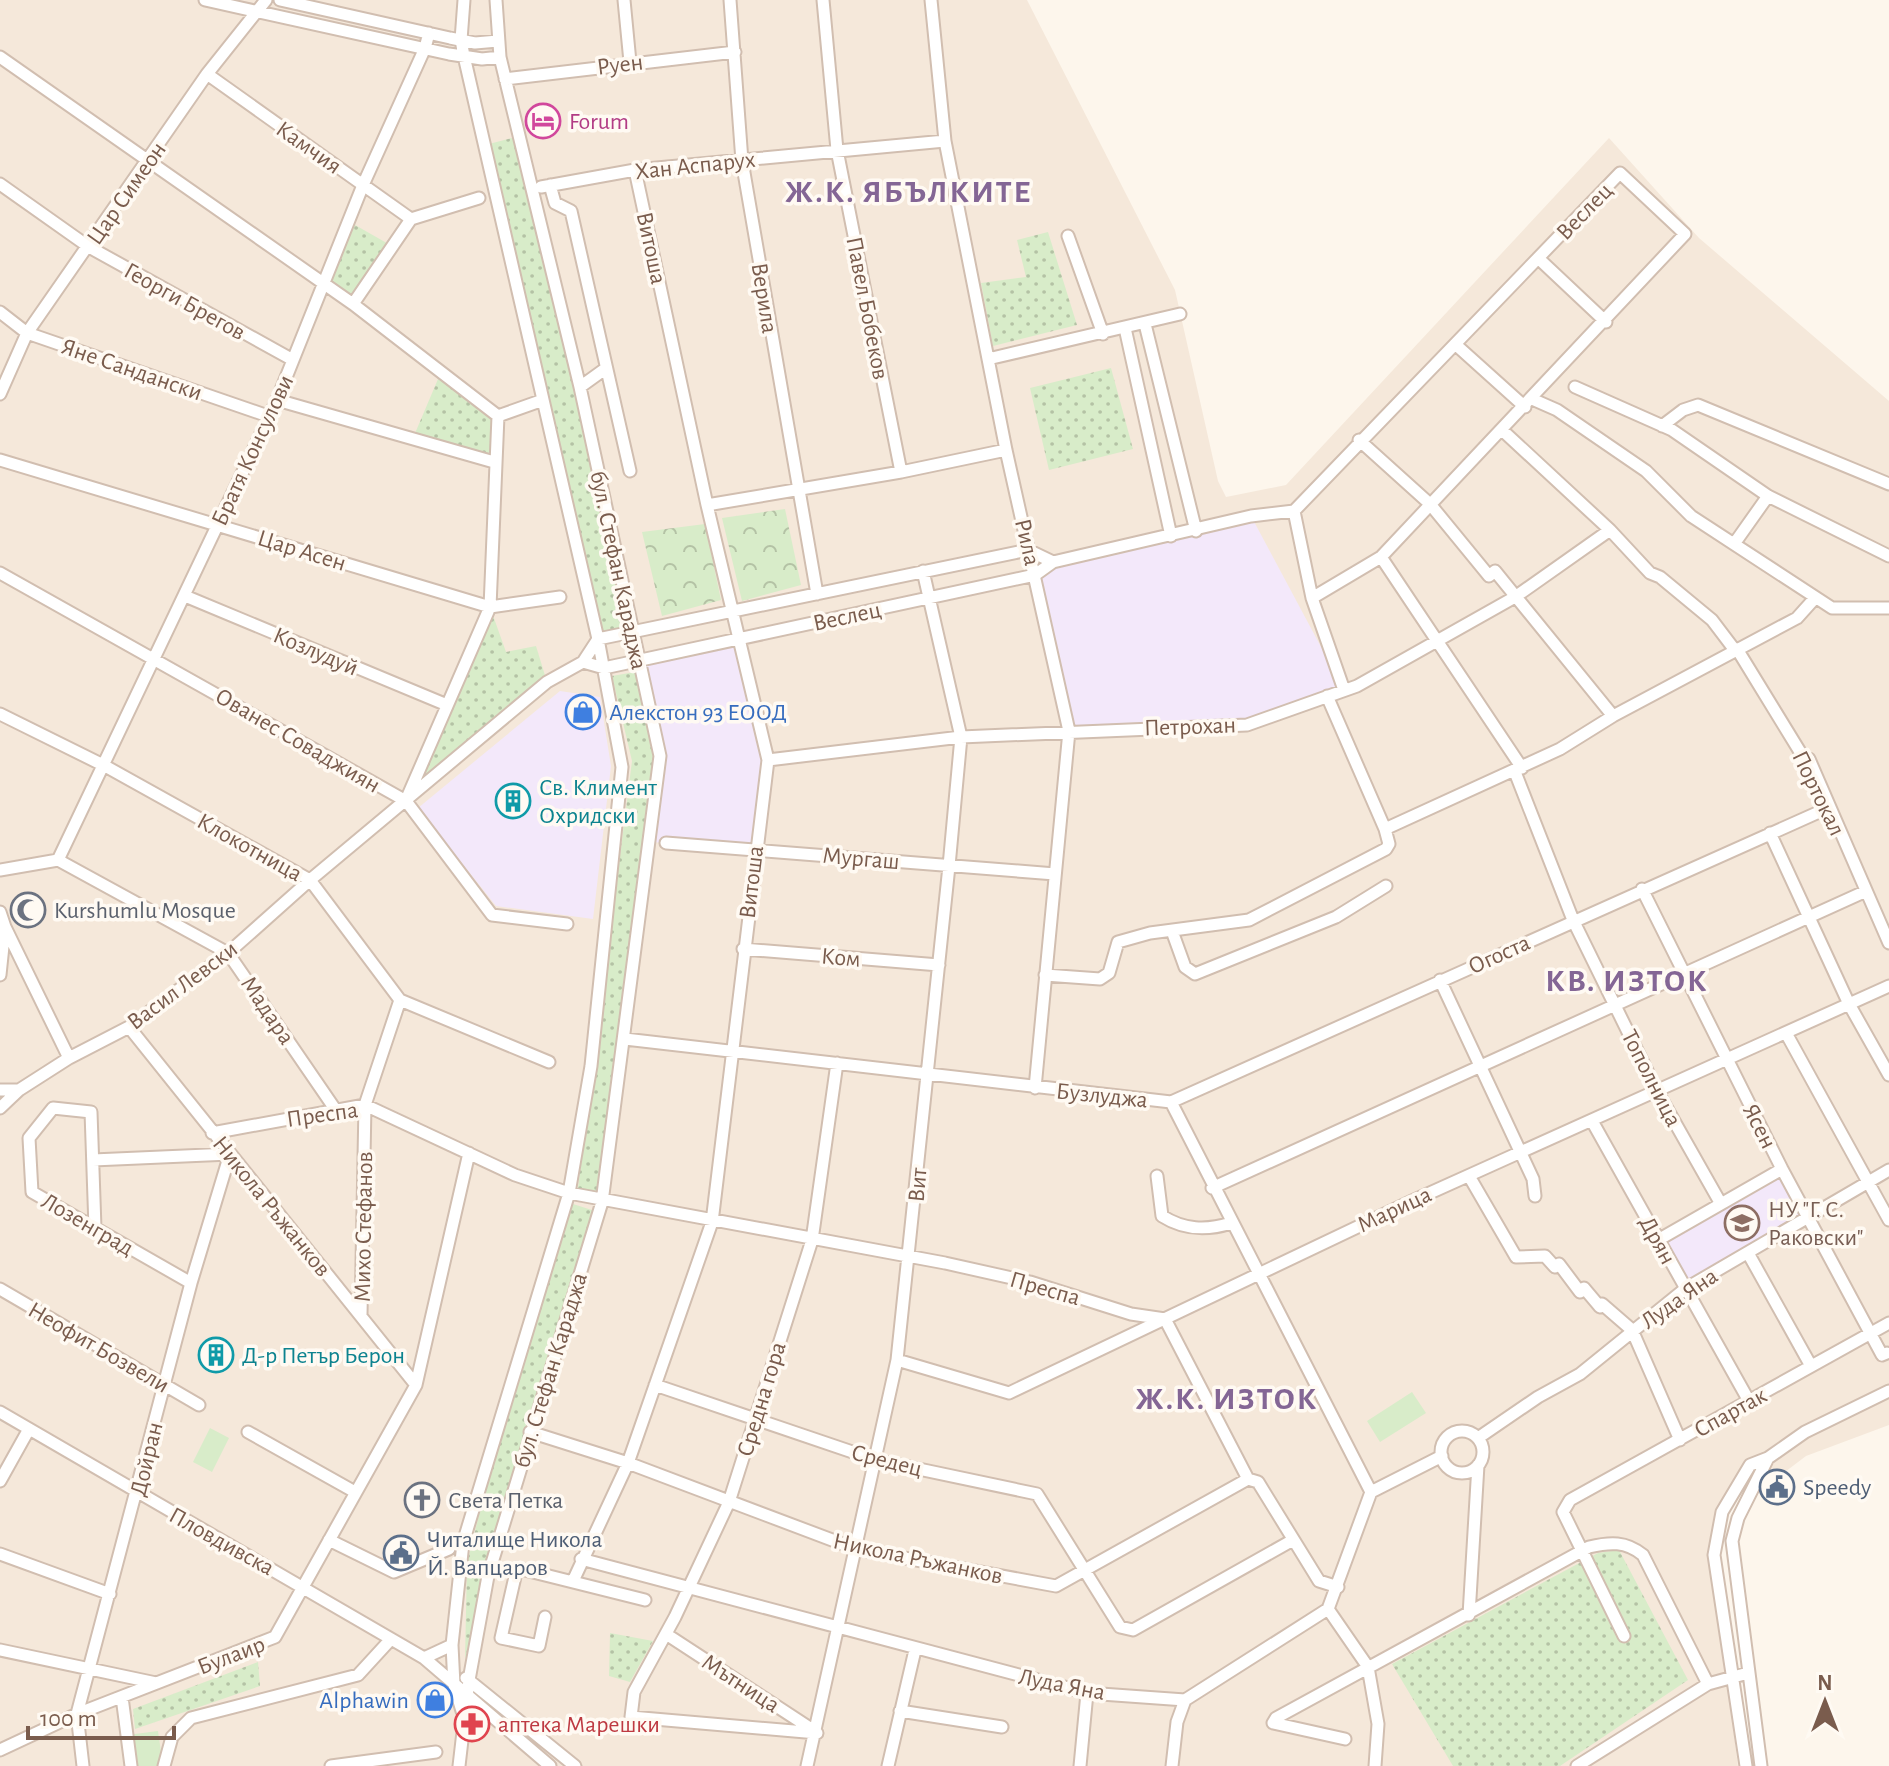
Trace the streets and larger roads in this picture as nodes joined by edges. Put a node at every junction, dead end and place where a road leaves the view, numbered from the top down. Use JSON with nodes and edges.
{"nodes":[{"id":1,"x":205,"y":0,"type":"edge"},
{"id":2,"x":280,"y":0,"type":"edge"},
{"id":3,"x":464,"y":0,"type":"edge"},
{"id":4,"x":496,"y":0,"type":"edge"},
{"id":5,"x":624,"y":0,"type":"edge"},
{"id":6,"x":730,"y":0,"type":"edge"},
{"id":7,"x":823,"y":0,"type":"edge"},
{"id":8,"x":931,"y":0,"type":"edge"},
{"id":9,"x":262,"y":5,"type":"edge"},
{"id":10,"x":429,"y":33,"type":"junction"},
{"id":11,"x":461,"y":40,"type":"junction"},
{"id":12,"x":498,"y":41,"type":"junction"},
{"id":13,"x":425,"y":48,"type":"junction"},
{"id":14,"x":735,"y":52,"type":"junction"},
{"id":15,"x":464,"y":56,"type":"junction"},
{"id":16,"x":0,"y":57,"type":"edge"},
{"id":17,"x":500,"y":57,"type":"junction"},
{"id":18,"x":630,"y":62,"type":"junction"},
{"id":19,"x":207,"y":74,"type":"junction"},
{"id":20,"x":505,"y":79,"type":"junction"},
{"id":21,"x":945,"y":141,"type":"junction"},
{"id":22,"x":837,"y":150,"type":"junction"},
{"id":23,"x":742,"y":161,"type":"junction"},
{"id":24,"x":147,"y":163,"type":"junction"},
{"id":25,"x":635,"y":170,"type":"junction"},
{"id":26,"x":0,"y":184,"type":"edge"},
{"id":27,"x":363,"y":185,"type":"junction"},
{"id":28,"x":479,"y":198,"type":"dead end"},
{"id":29,"x":411,"y":219,"type":"junction"},
{"id":30,"x":1068,"y":236,"type":"dead end"},
{"id":31,"x":89,"y":247,"type":"junction"},
{"id":32,"x":1538,"y":258,"type":"junction"},
{"id":33,"x":323,"y":284,"type":"junction"},
{"id":34,"x":353,"y":304,"type":"junction"},
{"id":35,"x":0,"y":312,"type":"edge"},
{"id":36,"x":1180,"y":314,"type":"dead end"},
{"id":37,"x":1606,"y":322,"type":"junction"},
{"id":38,"x":1145,"y":324,"type":"junction"},
{"id":39,"x":1125,"y":328,"type":"junction"},
{"id":40,"x":27,"y":333,"type":"junction"},
{"id":41,"x":1103,"y":334,"type":"junction"},
{"id":42,"x":1455,"y":344,"type":"junction"},
{"id":43,"x":988,"y":359,"type":"junction"},
{"id":44,"x":293,"y":360,"type":"junction"},
{"id":45,"x":605,"y":369,"type":"junction"},
{"id":46,"x":580,"y":387,"type":"junction"},
{"id":47,"x":1575,"y":387,"type":"dead end"},
{"id":48,"x":0,"y":394,"type":"edge"},
{"id":49,"x":277,"y":400,"type":"junction"},
{"id":50,"x":543,"y":400,"type":"junction"},
{"id":51,"x":1529,"y":403,"type":"junction"},
{"id":52,"x":268,"y":416,"type":"junction"},
{"id":53,"x":498,"y":416,"type":"junction"},
{"id":54,"x":1662,"y":426,"type":"junction"},
{"id":55,"x":1502,"y":430,"type":"junction"},
{"id":56,"x":1359,"y":440,"type":"junction"},
{"id":57,"x":1006,"y":450,"type":"junction"},
{"id":58,"x":0,"y":460,"type":"edge"},
{"id":59,"x":494,"y":462,"type":"junction"},
{"id":60,"x":630,"y":471,"type":"dead end"},
{"id":61,"x":901,"y":472,"type":"junction"},
{"id":62,"x":1889,"y":484,"type":"edge"},
{"id":63,"x":796,"y":489,"type":"junction"},
{"id":64,"x":1768,"y":496,"type":"junction"},
{"id":65,"x":1430,"y":504,"type":"junction"},
{"id":66,"x":707,"y":505,"type":"junction"},
{"id":67,"x":1294,"y":511,"type":"junction"},
{"id":68,"x":218,"y":524,"type":"junction"},
{"id":69,"x":1610,"y":530,"type":"junction"},
{"id":70,"x":1196,"y":531,"type":"junction"},
{"id":71,"x":1171,"y":536,"type":"junction"},
{"id":72,"x":1734,"y":544,"type":"junction"},
{"id":73,"x":1028,"y":550,"type":"junction"},
{"id":74,"x":1889,"y":556,"type":"edge"},
{"id":75,"x":1381,"y":557,"type":"junction"},
{"id":76,"x":1053,"y":562,"type":"junction"},
{"id":77,"x":923,"y":571,"type":"junction"},
{"id":78,"x":0,"y":573,"type":"edge"},
{"id":79,"x":1035,"y":575,"type":"junction"},
{"id":80,"x":817,"y":594,"type":"junction"},
{"id":81,"x":185,"y":596,"type":"junction"},
{"id":82,"x":560,"y":597,"type":"dead end"},
{"id":83,"x":1515,"y":597,"type":"junction"},
{"id":84,"x":930,"y":598,"type":"junction"},
{"id":85,"x":1312,"y":598,"type":"junction"},
{"id":86,"x":1815,"y":598,"type":"junction"},
{"id":87,"x":490,"y":607,"type":"junction"},
{"id":88,"x":1889,"y":608,"type":"edge"},
{"id":89,"x":732,"y":613,"type":"junction"},
{"id":90,"x":632,"y":633,"type":"junction"},
{"id":91,"x":598,"y":639,"type":"junction"},
{"id":92,"x":739,"y":639,"type":"junction"},
{"id":93,"x":1436,"y":641,"type":"junction"},
{"id":94,"x":1736,"y":649,"type":"junction"},
{"id":95,"x":155,"y":658,"type":"junction"},
{"id":96,"x":638,"y":660,"type":"junction"},
{"id":97,"x":583,"y":662,"type":"junction"},
{"id":98,"x":604,"y":668,"type":"junction"},
{"id":99,"x":1344,"y":690,"type":"junction"},
{"id":100,"x":1327,"y":696,"type":"junction"},
{"id":101,"x":447,"y":705,"type":"junction"},
{"id":102,"x":0,"y":714,"type":"edge"},
{"id":103,"x":1613,"y":716,"type":"junction"},
{"id":104,"x":1069,"y":731,"type":"junction"},
{"id":105,"x":961,"y":737,"type":"junction"},
{"id":106,"x":768,"y":760,"type":"junction"},
{"id":107,"x":105,"y":766,"type":"junction"},
{"id":108,"x":1518,"y":770,"type":"junction"},
{"id":109,"x":406,"y":801,"type":"junction"},
{"id":110,"x":1828,"y":808,"type":"junction"},
{"id":111,"x":1385,"y":829,"type":"junction"},
{"id":112,"x":1770,"y":833,"type":"junction"},
{"id":113,"x":666,"y":843,"type":"dead end"},
{"id":114,"x":755,"y":849,"type":"junction"},
{"id":115,"x":58,"y":860,"type":"junction"},
{"id":116,"x":949,"y":866,"type":"junction"},
{"id":117,"x":1,"y":870,"type":"edge"},
{"id":118,"x":1055,"y":874,"type":"junction"},
{"id":119,"x":310,"y":880,"type":"junction"},
{"id":120,"x":1386,"y":886,"type":"dead end"},
{"id":121,"x":1642,"y":889,"type":"junction"},
{"id":122,"x":1864,"y":892,"type":"junction"},
{"id":123,"x":0,"y":912,"type":"edge"},
{"id":124,"x":1809,"y":918,"type":"junction"},
{"id":125,"x":1573,"y":920,"type":"junction"},
{"id":126,"x":567,"y":924,"type":"dead end"},
{"id":127,"x":5,"y":927,"type":"junction"},
{"id":128,"x":1172,"y":931,"type":"junction"},
{"id":129,"x":1889,"y":943,"type":"edge"},
{"id":130,"x":743,"y":949,"type":"junction"},
{"id":131,"x":228,"y":953,"type":"junction"},
{"id":132,"x":939,"y":965,"type":"junction"},
{"id":133,"x":0,"y":975,"type":"edge"},
{"id":134,"x":1045,"y":975,"type":"junction"},
{"id":135,"x":1684,"y":975,"type":"junction"},
{"id":136,"x":1440,"y":980,"type":"junction"},
{"id":137,"x":1889,"y":986,"type":"edge"},
{"id":138,"x":400,"y":1000,"type":"junction"},
{"id":139,"x":1849,"y":1004,"type":"junction"},
{"id":140,"x":1615,"y":1006,"type":"junction"},
{"id":141,"x":129,"y":1027,"type":"junction"},
{"id":142,"x":1786,"y":1033,"type":"junction"},
{"id":143,"x":625,"y":1039,"type":"junction"},
{"id":144,"x":731,"y":1049,"type":"junction"},
{"id":145,"x":69,"y":1058,"type":"junction"},
{"id":146,"x":1727,"y":1060,"type":"junction"},
{"id":147,"x":549,"y":1062,"type":"dead end"},
{"id":148,"x":837,"y":1063,"type":"junction"},
{"id":149,"x":1480,"y":1066,"type":"junction"},
{"id":150,"x":927,"y":1075,"type":"junction"},
{"id":151,"x":1889,"y":1075,"type":"edge"},
{"id":152,"x":1035,"y":1088,"type":"junction"},
{"id":153,"x":0,"y":1090,"type":"edge"},
{"id":154,"x":19,"y":1090,"type":"junction"},
{"id":155,"x":1657,"y":1091,"type":"junction"},
{"id":156,"x":1171,"y":1102,"type":"junction"},
{"id":157,"x":365,"y":1105,"type":"junction"},
{"id":158,"x":0,"y":1108,"type":"edge"},
{"id":159,"x":335,"y":1109,"type":"junction"},
{"id":160,"x":1592,"y":1121,"type":"junction"},
{"id":161,"x":212,"y":1133,"type":"junction"},
{"id":162,"x":469,"y":1153,"type":"junction"},
{"id":163,"x":1519,"y":1153,"type":"junction"},
{"id":164,"x":230,"y":1154,"type":"junction"},
{"id":165,"x":93,"y":1160,"type":"junction"},
{"id":166,"x":1782,"y":1169,"type":"junction"},
{"id":167,"x":1889,"y":1170,"type":"edge"},
{"id":168,"x":1157,"y":1176,"type":"dead end"},
{"id":169,"x":1469,"y":1176,"type":"junction"},
{"id":170,"x":1867,"y":1183,"type":"junction"},
{"id":171,"x":1212,"y":1188,"type":"junction"},
{"id":172,"x":569,"y":1193,"type":"junction"},
{"id":173,"x":1535,"y":1196,"type":"dead end"},
{"id":174,"x":602,"y":1202,"type":"junction"},
{"id":175,"x":1721,"y":1204,"type":"junction"},
{"id":176,"x":1808,"y":1218,"type":"junction"},
{"id":177,"x":1889,"y":1220,"type":"edge"},
{"id":178,"x":712,"y":1222,"type":"junction"},
{"id":179,"x":1231,"y":1223,"type":"junction"},
{"id":180,"x":95,"y":1228,"type":"junction"},
{"id":181,"x":812,"y":1240,"type":"junction"},
{"id":182,"x":1658,"y":1240,"type":"junction"},
{"id":183,"x":1748,"y":1253,"type":"junction"},
{"id":184,"x":910,"y":1258,"type":"junction"},
{"id":185,"x":1257,"y":1272,"type":"junction"},
{"id":186,"x":191,"y":1283,"type":"junction"},
{"id":187,"x":0,"y":1289,"type":"edge"},
{"id":188,"x":1685,"y":1289,"type":"junction"},
{"id":189,"x":361,"y":1315,"type":"junction"},
{"id":190,"x":1165,"y":1319,"type":"junction"},
{"id":191,"x":1889,"y":1323,"type":"edge"},
{"id":192,"x":1632,"y":1330,"type":"junction"},
{"id":193,"x":1872,"y":1332,"type":"junction"},
{"id":194,"x":1887,"y":1353,"type":"edge"},
{"id":195,"x":897,"y":1360,"type":"junction"},
{"id":196,"x":1811,"y":1366,"type":"junction"},
{"id":197,"x":416,"y":1385,"type":"junction"},
{"id":198,"x":655,"y":1385,"type":"junction"},
{"id":199,"x":165,"y":1386,"type":"junction"},
{"id":200,"x":1889,"y":1391,"type":"edge"},
{"id":201,"x":1749,"y":1401,"type":"junction"},
{"id":202,"x":199,"y":1405,"type":"dead end"},
{"id":203,"x":0,"y":1412,"type":"edge"},
{"id":204,"x":754,"y":1420,"type":"junction"},
{"id":205,"x":29,"y":1429,"type":"junction"},
{"id":206,"x":248,"y":1432,"type":"dead end"},
{"id":207,"x":530,"y":1432,"type":"junction"},
{"id":208,"x":1478,"y":1438,"type":"junction"},
{"id":209,"x":1680,"y":1440,"type":"junction"},
{"id":210,"x":0,"y":1453,"type":"edge"},
{"id":211,"x":15,"y":1454,"type":"junction"},
{"id":212,"x":1442,"y":1456,"type":"junction"},
{"id":213,"x":1768,"y":1458,"type":"junction"},
{"id":214,"x":876,"y":1460,"type":"junction"},
{"id":215,"x":628,"y":1463,"type":"junction"},
{"id":216,"x":1478,"y":1465,"type":"junction"},
{"id":217,"x":1248,"y":1479,"type":"junction"},
{"id":218,"x":0,"y":1481,"type":"edge"},
{"id":219,"x":355,"y":1492,"type":"junction"},
{"id":220,"x":1371,"y":1492,"type":"junction"},
{"id":221,"x":138,"y":1494,"type":"junction"},
{"id":222,"x":729,"y":1502,"type":"junction"},
{"id":223,"x":329,"y":1540,"type":"junction"},
{"id":224,"x":1293,"y":1540,"type":"junction"},
{"id":225,"x":449,"y":1549,"type":"dead end"},
{"id":226,"x":856,"y":1549,"type":"junction"},
{"id":227,"x":1580,"y":1552,"type":"junction"},
{"id":228,"x":0,"y":1554,"type":"edge"},
{"id":229,"x":581,"y":1559,"type":"junction"},
{"id":230,"x":1083,"y":1571,"type":"junction"},
{"id":231,"x":573,"y":1581,"type":"junction"},
{"id":232,"x":304,"y":1587,"type":"junction"},
{"id":233,"x":1338,"y":1587,"type":"junction"},
{"id":234,"x":687,"y":1590,"type":"junction"},
{"id":235,"x":110,"y":1594,"type":"junction"},
{"id":236,"x":645,"y":1600,"type":"dead end"},
{"id":237,"x":1328,"y":1609,"type":"junction"},
{"id":238,"x":1469,"y":1615,"type":"junction"},
{"id":239,"x":545,"y":1617,"type":"dead end"},
{"id":240,"x":841,"y":1628,"type":"junction"},
{"id":241,"x":666,"y":1634,"type":"junction"},
{"id":242,"x":1624,"y":1636,"type":"dead end"},
{"id":243,"x":391,"y":1639,"type":"junction"},
{"id":244,"x":452,"y":1645,"type":"junction"},
{"id":245,"x":0,"y":1650,"type":"edge"},
{"id":246,"x":915,"y":1650,"type":"junction"},
{"id":247,"x":424,"y":1658,"type":"junction"},
{"id":248,"x":1368,"y":1667,"type":"junction"},
{"id":249,"x":89,"y":1668,"type":"junction"},
{"id":250,"x":448,"y":1671,"type":"junction"},
{"id":251,"x":1748,"y":1673,"type":"junction"},
{"id":252,"x":1732,"y":1677,"type":"junction"},
{"id":253,"x":469,"y":1680,"type":"junction"},
{"id":254,"x":158,"y":1683,"type":"junction"},
{"id":255,"x":1708,"y":1684,"type":"junction"},
{"id":256,"x":454,"y":1685,"type":"junction"},
{"id":257,"x":1087,"y":1693,"type":"junction"},
{"id":258,"x":122,"y":1697,"type":"junction"},
{"id":259,"x":466,"y":1697,"type":"junction"},
{"id":260,"x":1185,"y":1700,"type":"junction"},
{"id":261,"x":900,"y":1711,"type":"junction"},
{"id":262,"x":77,"y":1714,"type":"junction"},
{"id":263,"x":464,"y":1719,"type":"junction"},
{"id":264,"x":1002,"y":1727,"type":"dead end"},
{"id":265,"x":817,"y":1733,"type":"junction"},
{"id":266,"x":1345,"y":1739,"type":"dead end"},
{"id":267,"x":0,"y":1750,"type":"edge"},
{"id":268,"x":436,"y":1752,"type":"dead end"},
{"id":269,"x":1591,"y":1762,"type":"edge"},
{"id":270,"x":83,"y":1766,"type":"edge"},
{"id":271,"x":131,"y":1766,"type":"edge"},
{"id":272,"x":164,"y":1766,"type":"edge"},
{"id":273,"x":331,"y":1766,"type":"edge"},
{"id":274,"x":459,"y":1766,"type":"edge"},
{"id":275,"x":550,"y":1766,"type":"edge"},
{"id":276,"x":575,"y":1766,"type":"edge"},
{"id":277,"x":807,"y":1766,"type":"edge"},
{"id":278,"x":888,"y":1766,"type":"edge"},
{"id":279,"x":1080,"y":1766,"type":"edge"},
{"id":280,"x":1172,"y":1766,"type":"edge"},
{"id":281,"x":1375,"y":1766,"type":"edge"},
{"id":282,"x":1577,"y":1766,"type":"edge"},
{"id":283,"x":1746,"y":1766,"type":"edge"},
{"id":284,"x":1761,"y":1766,"type":"edge"}],
"edges":[{"from":1,"to":9,"type":"street"},
{"from":2,"to":10,"type":"street"},
{"from":3,"to":11,"type":"street","name":"бул. Стефан Караджа"},
{"from":4,"to":12,"type":"street","name":"бул. Стефан Караджа"},
{"from":5,"to":18,"type":"street"},
{"from":6,"to":14,"type":"street","name":"Верила"},
{"from":7,"to":22,"type":"street","name":"Павел Бобеков"},
{"from":8,"to":21,"type":"street","name":"Рила"},
{"from":9,"to":13,"type":"street"},
{"from":9,"to":19,"type":"street","name":"Цар Симеон"},
{"from":10,"to":11,"type":"street"},
{"from":10,"to":13,"type":"street","name":"Братя Консулови"},
{"from":11,"to":12,"type":"street"},
{"from":11,"to":15,"type":"street","name":"бул. Стефан Караджа"},
{"from":12,"to":17,"type":"street","name":"бул. Стефан Караджа"},
{"from":13,"to":15,"type":"street"},
{"from":13,"to":27,"type":"street","name":"Братя Консулови"},
{"from":14,"to":18,"type":"street","name":"Руен"},
{"from":14,"to":23,"type":"street","name":"Верила"},
{"from":15,"to":17,"type":"street"},
{"from":15,"to":50,"type":"street","name":"бул. Стефан Караджа"},
{"from":16,"to":24,"type":"street"},
{"from":17,"to":20,"type":"street","name":"бул. Стефан Караджа"},
{"from":18,"to":20,"type":"street","name":"Руен"},
{"from":19,"to":24,"type":"street","name":"Цар Симеон"},
{"from":19,"to":27,"type":"street","name":"Камчия"},
{"from":20,"to":46,"type":"street","name":"бул. Стефан Караджа"},
{"from":21,"to":22,"type":"street","name":"Хан Аспарух"},
{"from":21,"to":43,"type":"street","name":"Рила"},
{"from":22,"to":23,"type":"street","name":"Хан Аспарух"},
{"from":22,"to":61,"type":"street","name":"Павел Бобеков"},
{"from":23,"to":25,"type":"street","name":"Хан Аспарух"},
{"from":23,"to":63,"type":"street","name":"Верила"},
{"from":24,"to":31,"type":"street","name":"Цар Симеон"},
{"from":24,"to":33,"type":"street"},
{"from":25,"to":45,"type":"street","name":"Хан Аспарух"},
{"from":25,"to":66,"type":"street","name":"Витоша"},
{"from":26,"to":31,"type":"street","name":"Георги Брегов"},
{"from":27,"to":29,"type":"street","name":"Камчия"},
{"from":27,"to":33,"type":"street","name":"Братя Консулови"},
{"from":28,"to":29,"type":"street"},
{"from":29,"to":34,"type":"street"},
{"from":30,"to":41,"type":"street"},
{"from":31,"to":40,"type":"street","name":"Цар Симеон"},
{"from":31,"to":44,"type":"street","name":"Георги Брегов"},
{"from":32,"to":37,"type":"street"},
{"from":32,"to":37,"type":"street","name":"Веслец"},
{"from":32,"to":42,"type":"street","name":"Веслец"},
{"from":33,"to":34,"type":"street"},
{"from":33,"to":44,"type":"street","name":"Братя Консулови"},
{"from":34,"to":53,"type":"street"},
{"from":35,"to":40,"type":"street","name":"Яне Сандански"},
{"from":36,"to":38,"type":"street"},
{"from":37,"to":51,"type":"street","name":"Веслец"},
{"from":38,"to":39,"type":"street"},
{"from":38,"to":70,"type":"street"},
{"from":39,"to":41,"type":"street"},
{"from":39,"to":71,"type":"street"},
{"from":40,"to":48,"type":"street","name":"Цар Симеон"},
{"from":40,"to":52,"type":"street","name":"Яне Сандански"},
{"from":41,"to":43,"type":"street"},
{"from":42,"to":51,"type":"street"},
{"from":42,"to":56,"type":"street","name":"Веслец"},
{"from":43,"to":57,"type":"street","name":"Рила"},
{"from":44,"to":49,"type":"street","name":"Братя Консулови"},
{"from":45,"to":46,"type":"street"},
{"from":45,"to":60,"type":"street"},
{"from":46,"to":90,"type":"street","name":"бул. Стефан Караджа"},
{"from":47,"to":54,"type":"street"},
{"from":49,"to":52,"type":"street","name":"Братя Консулови"},
{"from":49,"to":59,"type":"street"},
{"from":50,"to":53,"type":"street"},
{"from":50,"to":91,"type":"street","name":"бул. Стефан Караджа"},
{"from":51,"to":55,"type":"street","name":"Веслец"},
{"from":51,"to":72,"type":"street"},
{"from":52,"to":68,"type":"street","name":"Братя Консулови"},
{"from":53,"to":59,"type":"street","name":"Васил Левски"},
{"from":54,"to":62,"type":"street"},
{"from":54,"to":64,"type":"street"},
{"from":55,"to":65,"type":"street","name":"Веслец"},
{"from":55,"to":69,"type":"street","name":"Портокал"},
{"from":56,"to":65,"type":"street"},
{"from":56,"to":67,"type":"street","name":"Веслец"},
{"from":57,"to":61,"type":"street"},
{"from":57,"to":73,"type":"street","name":"Рила"},
{"from":58,"to":68,"type":"street","name":"Цар Асен"},
{"from":59,"to":87,"type":"street","name":"Васил Левски"},
{"from":61,"to":63,"type":"street"},
{"from":63,"to":66,"type":"street"},
{"from":63,"to":80,"type":"street","name":"Верила"},
{"from":64,"to":72,"type":"street"},
{"from":64,"to":74,"type":"street"},
{"from":65,"to":75,"type":"street","name":"Веслец"},
{"from":65,"to":83,"type":"street"},
{"from":66,"to":89,"type":"street","name":"Витоша"},
{"from":67,"to":70,"type":"street","name":"Веслец"},
{"from":67,"to":85,"type":"street"},
{"from":68,"to":81,"type":"street","name":"Братя Консулови"},
{"from":68,"to":87,"type":"street","name":"Цар Асен"},
{"from":69,"to":83,"type":"street","name":"Петрохан"},
{"from":69,"to":94,"type":"street","name":"Портокал"},
{"from":70,"to":71,"type":"street","name":"Веслец"},
{"from":71,"to":76,"type":"street","name":"Веслец"},
{"from":72,"to":86,"type":"street"},
{"from":73,"to":76,"type":"street"},
{"from":73,"to":77,"type":"street","name":"Веслец"},
{"from":73,"to":79,"type":"street","name":"Рила"},
{"from":75,"to":85,"type":"street","name":"Веслец"},
{"from":75,"to":93,"type":"street","name":"Тополница"},
{"from":76,"to":79,"type":"street","name":"Веслец"},
{"from":77,"to":80,"type":"street","name":"Веслец"},
{"from":77,"to":84,"type":"street","name":"Вит"},
{"from":78,"to":95,"type":"street","name":"Ованес Соваджиян"},
{"from":79,"to":84,"type":"street","name":"Веслец"},
{"from":79,"to":104,"type":"street","name":"Рила"},
{"from":80,"to":89,"type":"street","name":"Веслец"},
{"from":81,"to":95,"type":"street","name":"Братя Консулови"},
{"from":81,"to":101,"type":"street","name":"Козлудуй"},
{"from":82,"to":87,"type":"street","name":"Цар Асен"},
{"from":83,"to":93,"type":"street","name":"Петрохан"},
{"from":83,"to":103,"type":"street"},
{"from":84,"to":92,"type":"street","name":"Веслец"},
{"from":84,"to":105,"type":"street","name":"Вит"},
{"from":85,"to":99,"type":"street"},
{"from":86,"to":88,"type":"street"},
{"from":86,"to":94,"type":"street"},
{"from":87,"to":101,"type":"street","name":"Васил Левски"},
{"from":89,"to":90,"type":"street","name":"Веслец"},
{"from":89,"to":92,"type":"street","name":"Витоша"},
{"from":90,"to":91,"type":"street","name":"Веслец"},
{"from":90,"to":96,"type":"street","name":"бул. Стефан Караджа"},
{"from":91,"to":97,"type":"street"},
{"from":91,"to":98,"type":"street","name":"бул. Стефан Караджа"},
{"from":92,"to":96,"type":"street","name":"Веслец"},
{"from":92,"to":106,"type":"street","name":"Витоша"},
{"from":93,"to":99,"type":"street","name":"Петрохан"},
{"from":93,"to":108,"type":"street","name":"Тополница"},
{"from":94,"to":103,"type":"street"},
{"from":94,"to":110,"type":"street","name":"Портокал"},
{"from":95,"to":107,"type":"street","name":"Братя Консулови"},
{"from":95,"to":109,"type":"street","name":"Ованес Соваджиян"},
{"from":96,"to":98,"type":"street","name":"Веслец"},
{"from":96,"to":143,"type":"street","name":"бул. Стефан Караджа"},
{"from":97,"to":98,"type":"street"},
{"from":97,"to":109,"type":"street","name":"Васил Левски"},
{"from":98,"to":172,"type":"street","name":"бул. Стефан Караджа"},
{"from":99,"to":100,"type":"street","name":"Петрохан"},
{"from":100,"to":104,"type":"street","name":"Петрохан"},
{"from":100,"to":111,"type":"street"},
{"from":101,"to":109,"type":"street","name":"Васил Левски"},
{"from":102,"to":107,"type":"street","name":"Клокотница"},
{"from":103,"to":108,"type":"street"},
{"from":104,"to":105,"type":"street","name":"Петрохан"},
{"from":104,"to":118,"type":"street","name":"Рила"},
{"from":105,"to":106,"type":"street","name":"Петрохан"},
{"from":105,"to":116,"type":"street","name":"Вит"},
{"from":106,"to":114,"type":"street","name":"Витоша"},
{"from":107,"to":115,"type":"street","name":"Братя Консулови"},
{"from":107,"to":119,"type":"street","name":"Клокотница"},
{"from":108,"to":111,"type":"street"},
{"from":108,"to":125,"type":"street","name":"Тополница"},
{"from":109,"to":119,"type":"street","name":"Васил Левски"},
{"from":109,"to":126,"type":"street","name":"Ованес Соваджиян"},
{"from":110,"to":112,"type":"street","name":"Огоста"},
{"from":110,"to":122,"type":"street","name":"Портокал"},
{"from":111,"to":128,"type":"street"},
{"from":112,"to":121,"type":"street","name":"Огоста"},
{"from":112,"to":124,"type":"street"},
{"from":113,"to":114,"type":"street","name":"Мургаш"},
{"from":114,"to":116,"type":"street","name":"Мургаш"},
{"from":114,"to":130,"type":"street","name":"Витоша"},
{"from":115,"to":117,"type":"street"},
{"from":115,"to":131,"type":"street","name":"Мадара"},
{"from":116,"to":118,"type":"street","name":"Мургаш"},
{"from":116,"to":132,"type":"street","name":"Вит"},
{"from":118,"to":134,"type":"street","name":"Рила"},
{"from":119,"to":131,"type":"street","name":"Васил Левски"},
{"from":119,"to":138,"type":"street","name":"Клокотница"},
{"from":120,"to":128,"type":"street"},
{"from":121,"to":125,"type":"street","name":"Огоста"},
{"from":121,"to":135,"type":"street","name":"Ясен"},
{"from":122,"to":124,"type":"street"},
{"from":122,"to":129,"type":"street","name":"Портокал"},
{"from":123,"to":127,"type":"street"},
{"from":124,"to":135,"type":"street"},
{"from":124,"to":139,"type":"street"},
{"from":125,"to":136,"type":"street","name":"Огоста"},
{"from":125,"to":140,"type":"street","name":"Тополница"},
{"from":127,"to":133,"type":"street"},
{"from":127,"to":145,"type":"street"},
{"from":128,"to":134,"type":"street"},
{"from":130,"to":132,"type":"street","name":"Ком"},
{"from":130,"to":144,"type":"street","name":"Витоша"},
{"from":131,"to":141,"type":"street","name":"Васил Левски"},
{"from":131,"to":159,"type":"street","name":"Мадара"},
{"from":132,"to":150,"type":"street","name":"Вит"},
{"from":134,"to":152,"type":"street","name":"Рила"},
{"from":135,"to":140,"type":"street"},
{"from":135,"to":146,"type":"street","name":"Ясен"},
{"from":136,"to":149,"type":"street"},
{"from":136,"to":156,"type":"street","name":"Огоста"},
{"from":137,"to":139,"type":"street","name":"Марица"},
{"from":138,"to":147,"type":"street"},
{"from":138,"to":157,"type":"street","name":"Михо Стефанов"},
{"from":139,"to":142,"type":"street","name":"Марица"},
{"from":139,"to":151,"type":"street"},
{"from":140,"to":149,"type":"street"},
{"from":140,"to":155,"type":"street","name":"Тополница"},
{"from":141,"to":145,"type":"street","name":"Васил Левски"},
{"from":141,"to":161,"type":"street","name":"Никола Ръжанков"},
{"from":142,"to":146,"type":"street","name":"Марица"},
{"from":142,"to":170,"type":"street"},
{"from":143,"to":144,"type":"street","name":"Бузлуджа"},
{"from":143,"to":174,"type":"street","name":"бул. Стефан Караджа"},
{"from":144,"to":148,"type":"street","name":"Бузлуджа"},
{"from":144,"to":178,"type":"street","name":"Витоша"},
{"from":145,"to":154,"type":"street","name":"Васил Левски"},
{"from":146,"to":155,"type":"street","name":"Марица"},
{"from":146,"to":166,"type":"street","name":"Ясен"},
{"from":148,"to":150,"type":"street","name":"Бузлуджа"},
{"from":148,"to":181,"type":"street","name":"Средна гора"},
{"from":149,"to":163,"type":"street"},
{"from":149,"to":171,"type":"street"},
{"from":150,"to":152,"type":"street","name":"Бузлуджа"},
{"from":150,"to":184,"type":"street","name":"Вит"},
{"from":152,"to":156,"type":"street","name":"Бузлуджа"},
{"from":153,"to":154,"type":"street"},
{"from":154,"to":158,"type":"street","name":"Васил Левски"},
{"from":155,"to":160,"type":"street","name":"Марица"},
{"from":155,"to":175,"type":"street","name":"Тополница"},
{"from":156,"to":171,"type":"street","name":"Бузлуджа"},
{"from":157,"to":159,"type":"street","name":"Преспа"},
{"from":157,"to":162,"type":"street","name":"Преспа"},
{"from":157,"to":189,"type":"street","name":"Михо Стефанов"},
{"from":159,"to":161,"type":"street","name":"Преспа"},
{"from":160,"to":163,"type":"street","name":"Марица"},
{"from":160,"to":182,"type":"street","name":"Дрян"},
{"from":161,"to":164,"type":"street","name":"Никола Ръжанков"},
{"from":162,"to":172,"type":"street","name":"Преспа"},
{"from":162,"to":197,"type":"street"},
{"from":163,"to":169,"type":"street","name":"Марица"},
{"from":163,"to":173,"type":"street"},
{"from":164,"to":165,"type":"street"},
{"from":164,"to":186,"type":"street","name":"Дойран"},
{"from":164,"to":189,"type":"street","name":"Никола Ръжанков"},
{"from":165,"to":180,"type":"street"},
{"from":165,"to":180,"type":"street","name":"Лозенград"},
{"from":166,"to":175,"type":"street"},
{"from":166,"to":176,"type":"street","name":"Ясен"},
{"from":167,"to":170,"type":"street","name":"Луда Яна"},
{"from":168,"to":179,"type":"street"},
{"from":169,"to":185,"type":"street","name":"Марица"},
{"from":169,"to":192,"type":"street"},
{"from":170,"to":176,"type":"street","name":"Луда Яна"},
{"from":170,"to":177,"type":"street"},
{"from":171,"to":179,"type":"street","name":"Бузлуджа"},
{"from":172,"to":174,"type":"street","name":"Преспа"},
{"from":172,"to":244,"type":"street","name":"бул. Стефан Караджа"},
{"from":174,"to":178,"type":"street","name":"Преспа"},
{"from":174,"to":207,"type":"street","name":"бул. Стефан Караджа"},
{"from":175,"to":182,"type":"street"},
{"from":176,"to":183,"type":"street","name":"Луда Яна"},
{"from":176,"to":193,"type":"street","name":"Ясен"},
{"from":178,"to":181,"type":"street","name":"Преспа"},
{"from":178,"to":198,"type":"street","name":"Витоша"},
{"from":179,"to":185,"type":"street","name":"Бузлуджа"},
{"from":180,"to":186,"type":"street","name":"Лозенград"},
{"from":181,"to":184,"type":"street","name":"Преспа"},
{"from":181,"to":204,"type":"street","name":"Средна гора"},
{"from":182,"to":188,"type":"street","name":"Дрян"},
{"from":183,"to":188,"type":"street","name":"Луда Яна"},
{"from":183,"to":196,"type":"street"},
{"from":184,"to":190,"type":"street","name":"Преспа"},
{"from":184,"to":195,"type":"street","name":"Вит"},
{"from":185,"to":190,"type":"street","name":"Марица"},
{"from":185,"to":220,"type":"street","name":"Бузлуджа"},
{"from":186,"to":199,"type":"street","name":"Дойран"},
{"from":187,"to":199,"type":"street","name":"Неофит Бозвели"},
{"from":188,"to":192,"type":"street","name":"Луда Яна"},
{"from":188,"to":201,"type":"street","name":"Дрян"},
{"from":189,"to":197,"type":"street","name":"Никола Ръжанков"},
{"from":190,"to":195,"type":"street","name":"Марица"},
{"from":190,"to":217,"type":"street"},
{"from":191,"to":193,"type":"street","name":"Спартак"},
{"from":192,"to":208,"type":"street","name":"Луда Яна"},
{"from":192,"to":209,"type":"street"},
{"from":193,"to":194,"type":"street","name":"Ясен"},
{"from":193,"to":196,"type":"street","name":"Спартак"},
{"from":195,"to":214,"type":"street","name":"Вит"},
{"from":196,"to":201,"type":"street","name":"Спартак"},
{"from":197,"to":219,"type":"street"},
{"from":198,"to":204,"type":"street","name":"Средец"},
{"from":198,"to":215,"type":"street","name":"Витоша"},
{"from":199,"to":202,"type":"street","name":"Неофит Бозвели"},
{"from":199,"to":221,"type":"street","name":"Дойран"},
{"from":200,"to":213,"type":"street"},
{"from":201,"to":209,"type":"street","name":"Спартак"},
{"from":203,"to":205,"type":"street","name":"Пловдивска"},
{"from":204,"to":214,"type":"street","name":"Средец"},
{"from":204,"to":222,"type":"street","name":"Средна гора"},
{"from":205,"to":211,"type":"street"},
{"from":205,"to":221,"type":"street","name":"Пловдивска"},
{"from":206,"to":219,"type":"street"},
{"from":207,"to":215,"type":"street","name":"Никола Ръжанков"},
{"from":207,"to":253,"type":"street","name":"бул. Стефан Караджа"},
{"from":208,"to":212,"type":"street","name":"Луда Яна"},
{"from":208,"to":216,"type":"street"},
{"from":209,"to":227,"type":"street","name":"Спартак"},
{"from":210,"to":211,"type":"street"},
{"from":211,"to":218,"type":"street"},
{"from":212,"to":216,"type":"street"},
{"from":212,"to":220,"type":"street","name":"Луда Яна"},
{"from":213,"to":251,"type":"street"},
{"from":213,"to":252,"type":"street"},
{"from":214,"to":226,"type":"street","name":"Вит"},
{"from":214,"to":230,"type":"street","name":"Средец"},
{"from":215,"to":222,"type":"street","name":"Никола Ръжанков"},
{"from":215,"to":229,"type":"street","name":"Витоша"},
{"from":216,"to":238,"type":"street"},
{"from":217,"to":224,"type":"street"},
{"from":217,"to":230,"type":"street","name":"Никола Ръжанков"},
{"from":219,"to":223,"type":"street"},
{"from":220,"to":233,"type":"street"},
{"from":221,"to":232,"type":"street","name":"Пловдивска"},
{"from":221,"to":235,"type":"street","name":"Дойран"},
{"from":222,"to":226,"type":"street","name":"Никола Ръжанков"},
{"from":222,"to":234,"type":"street","name":"Средна гора"},
{"from":223,"to":225,"type":"street"},
{"from":223,"to":232,"type":"street"},
{"from":224,"to":230,"type":"street","name":"Средец"},
{"from":224,"to":233,"type":"street"},
{"from":226,"to":230,"type":"street","name":"Никола Ръжанков"},
{"from":226,"to":240,"type":"street","name":"Вит"},
{"from":227,"to":238,"type":"street"},
{"from":227,"to":242,"type":"street"},
{"from":227,"to":255,"type":"street"},
{"from":228,"to":235,"type":"street"},
{"from":229,"to":231,"type":"street","name":"Витоша"},
{"from":229,"to":234,"type":"street","name":"Луда Яна"},
{"from":231,"to":236,"type":"street"},
{"from":231,"to":239,"type":"street"},
{"from":232,"to":243,"type":"street","name":"Пловдивска"},
{"from":232,"to":254,"type":"street","name":"Булаир"},
{"from":233,"to":237,"type":"street"},
{"from":234,"to":240,"type":"street","name":"Луда Яна"},
{"from":234,"to":241,"type":"street","name":"Средна гора"},
{"from":235,"to":249,"type":"street","name":"Дойран"},
{"from":237,"to":248,"type":"street"},
{"from":237,"to":260,"type":"street"},
{"from":238,"to":248,"type":"street"},
{"from":240,"to":246,"type":"street","name":"Луда Яна"},
{"from":240,"to":265,"type":"street","name":"Вит"},
{"from":241,"to":265,"type":"street","name":"Мътница"},
{"from":241,"to":265,"type":"street","name":"Средна гора"},
{"from":243,"to":247,"type":"street","name":"Пловдивска"},
{"from":243,"to":272,"type":"street"},
{"from":244,"to":247,"type":"street"},
{"from":244,"to":250,"type":"street","name":"бул. Стефан Караджа"},
{"from":245,"to":249,"type":"street"},
{"from":246,"to":257,"type":"street","name":"Луда Яна"},
{"from":246,"to":261,"type":"street"},
{"from":247,"to":250,"type":"street","name":"Пловдивска"},
{"from":248,"to":266,"type":"street"},
{"from":248,"to":281,"type":"street"},
{"from":249,"to":254,"type":"street"},
{"from":249,"to":262,"type":"street","name":"Дойран"},
{"from":250,"to":253,"type":"street","name":"Пловдивска"},
{"from":250,"to":256,"type":"street","name":"бул. Стефан Караджа"},
{"from":251,"to":252,"type":"street"},
{"from":251,"to":284,"type":"street"},
{"from":252,"to":255,"type":"street"},
{"from":252,"to":283,"type":"street"},
{"from":253,"to":259,"type":"street","name":"бул. Стефан Караджа"},
{"from":253,"to":276,"type":"street","name":"Пловдивска"},
{"from":254,"to":258,"type":"street","name":"Булаир"},
{"from":255,"to":269,"type":"street"},
{"from":256,"to":259,"type":"street"},
{"from":256,"to":263,"type":"street","name":"бул. Стефан Караджа"},
{"from":257,"to":260,"type":"street","name":"Луда Яна"},
{"from":257,"to":279,"type":"street"},
{"from":258,"to":262,"type":"street","name":"Булаир"},
{"from":258,"to":271,"type":"street"},
{"from":259,"to":263,"type":"street","name":"бул. Стефан Караджа"},
{"from":259,"to":275,"type":"street"},
{"from":260,"to":280,"type":"street"},
{"from":261,"to":264,"type":"street"},
{"from":261,"to":278,"type":"street"},
{"from":262,"to":267,"type":"street","name":"Булаир"},
{"from":262,"to":270,"type":"street","name":"Дойран"},
{"from":263,"to":274,"type":"street"},
{"from":265,"to":277,"type":"street","name":"Вит"},
{"from":268,"to":273,"type":"street"},
{"from":269,"to":282,"type":"street"}]}
